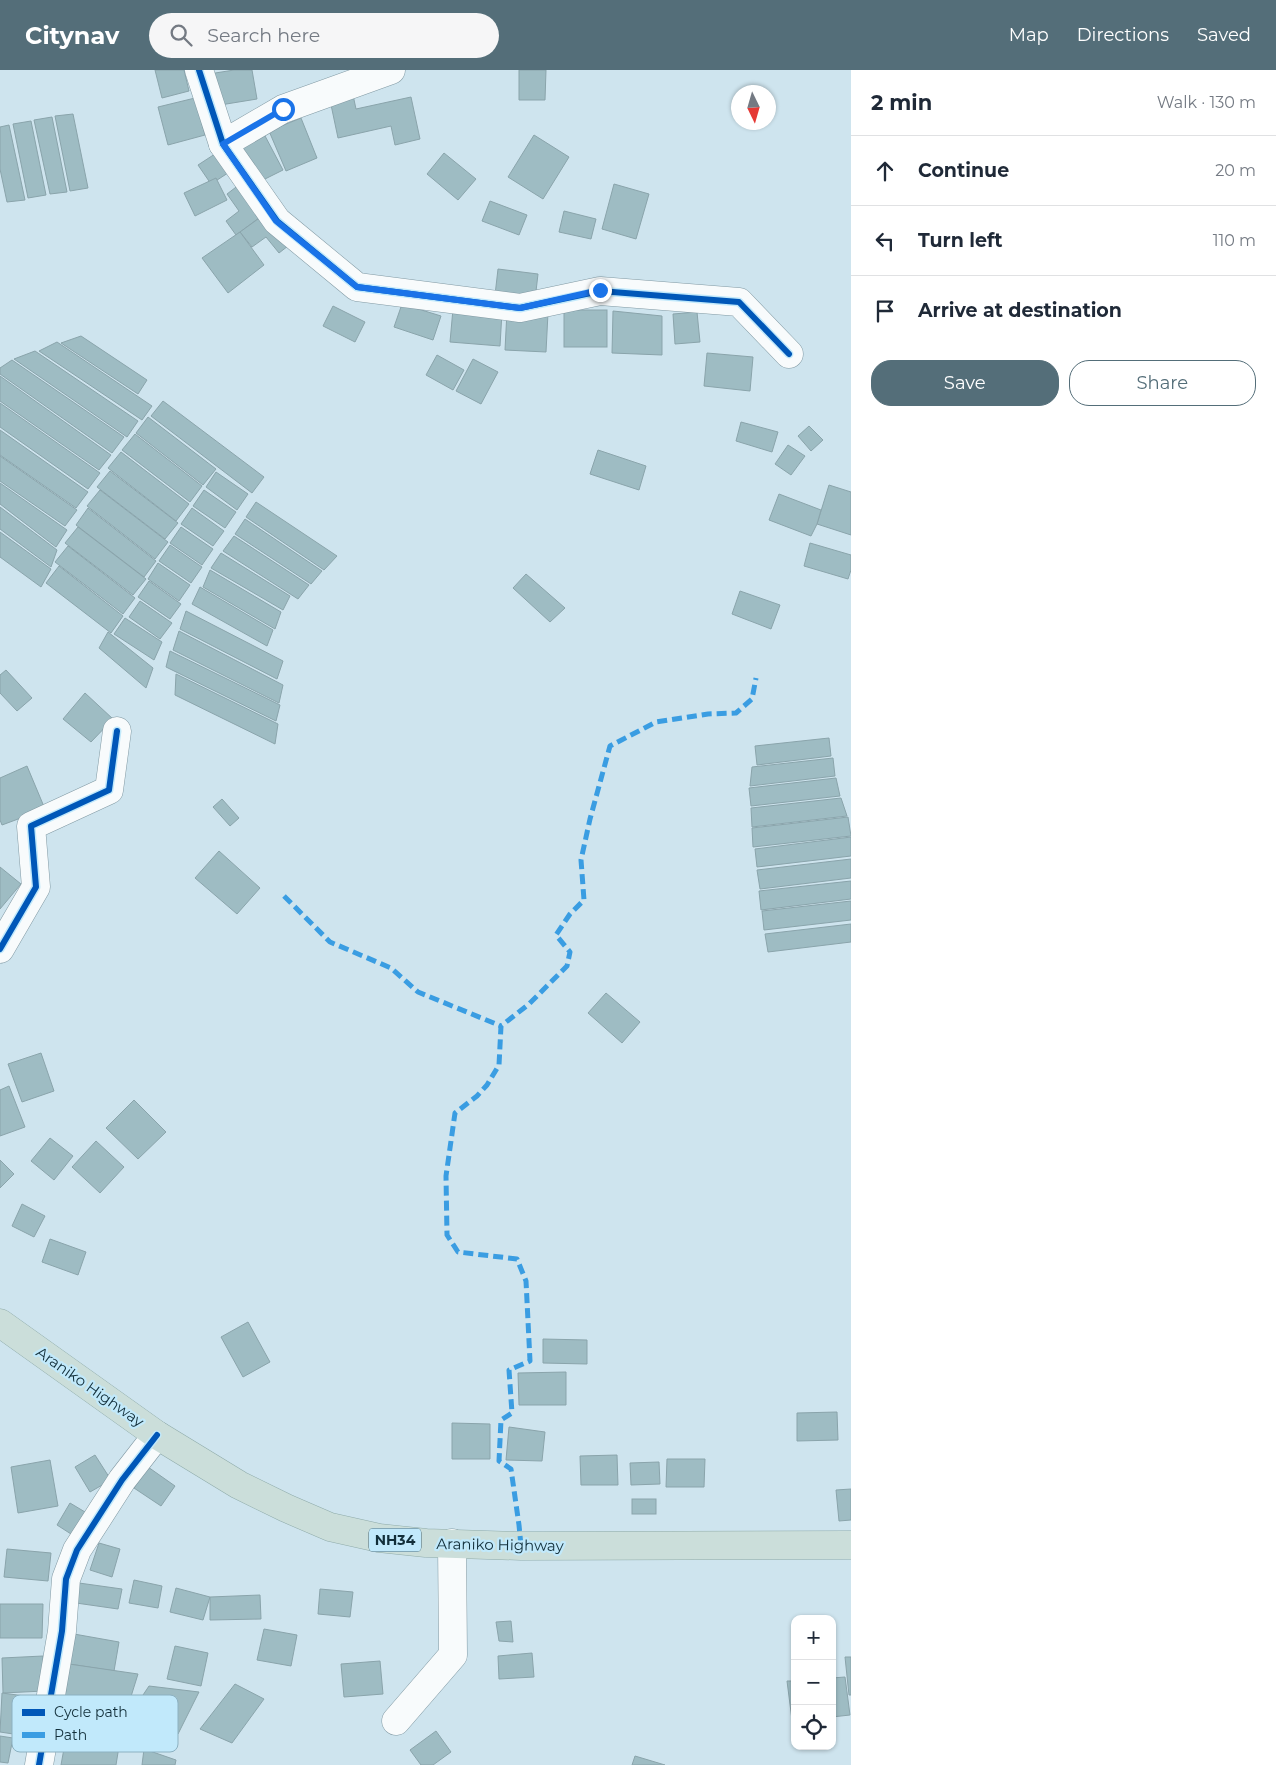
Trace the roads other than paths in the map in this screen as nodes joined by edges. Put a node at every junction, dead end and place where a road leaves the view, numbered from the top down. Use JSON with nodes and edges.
{"nodes":[{"id":1,"x":199,"y":70,"type":"edge"},
{"id":2,"x":391,"y":70,"type":"edge"},
{"id":3,"x":223,"y":144,"type":"junction"},
{"id":4,"x":789,"y":354,"type":"dead end"},
{"id":5,"x":117,"y":731,"type":"dead end"},
{"id":6,"x":0,"y":949,"type":"edge"},
{"id":7,"x":0,"y":1323,"type":"edge"},
{"id":8,"x":157,"y":1435,"type":"junction"},
{"id":9,"x":452,"y":1544,"type":"junction"},
{"id":10,"x":851,"y":1544,"type":"edge"},
{"id":11,"x":51,"y":1695,"type":"edge"},
{"id":12,"x":396,"y":1721,"type":"dead end"},
{"id":13,"x":41,"y":1752,"type":"edge"},
{"id":14,"x":39,"y":1765,"type":"edge"}],
"edges":[{"from":1,"to":3,"type":"street"},
{"from":2,"to":3,"type":"street"},
{"from":3,"to":4,"type":"street"},
{"from":5,"to":6,"type":"street"},
{"from":7,"to":8,"type":"highway","name":"Araniko Highway","number":"NH34"},
{"from":8,"to":9,"type":"highway","name":"Araniko Highway","number":"NH34"},
{"from":8,"to":11,"type":"street"},
{"from":9,"to":10,"type":"highway","name":"Araniko Highway","number":"NH34"},
{"from":9,"to":12,"type":"street"},
{"from":13,"to":14,"type":"street"}]}
